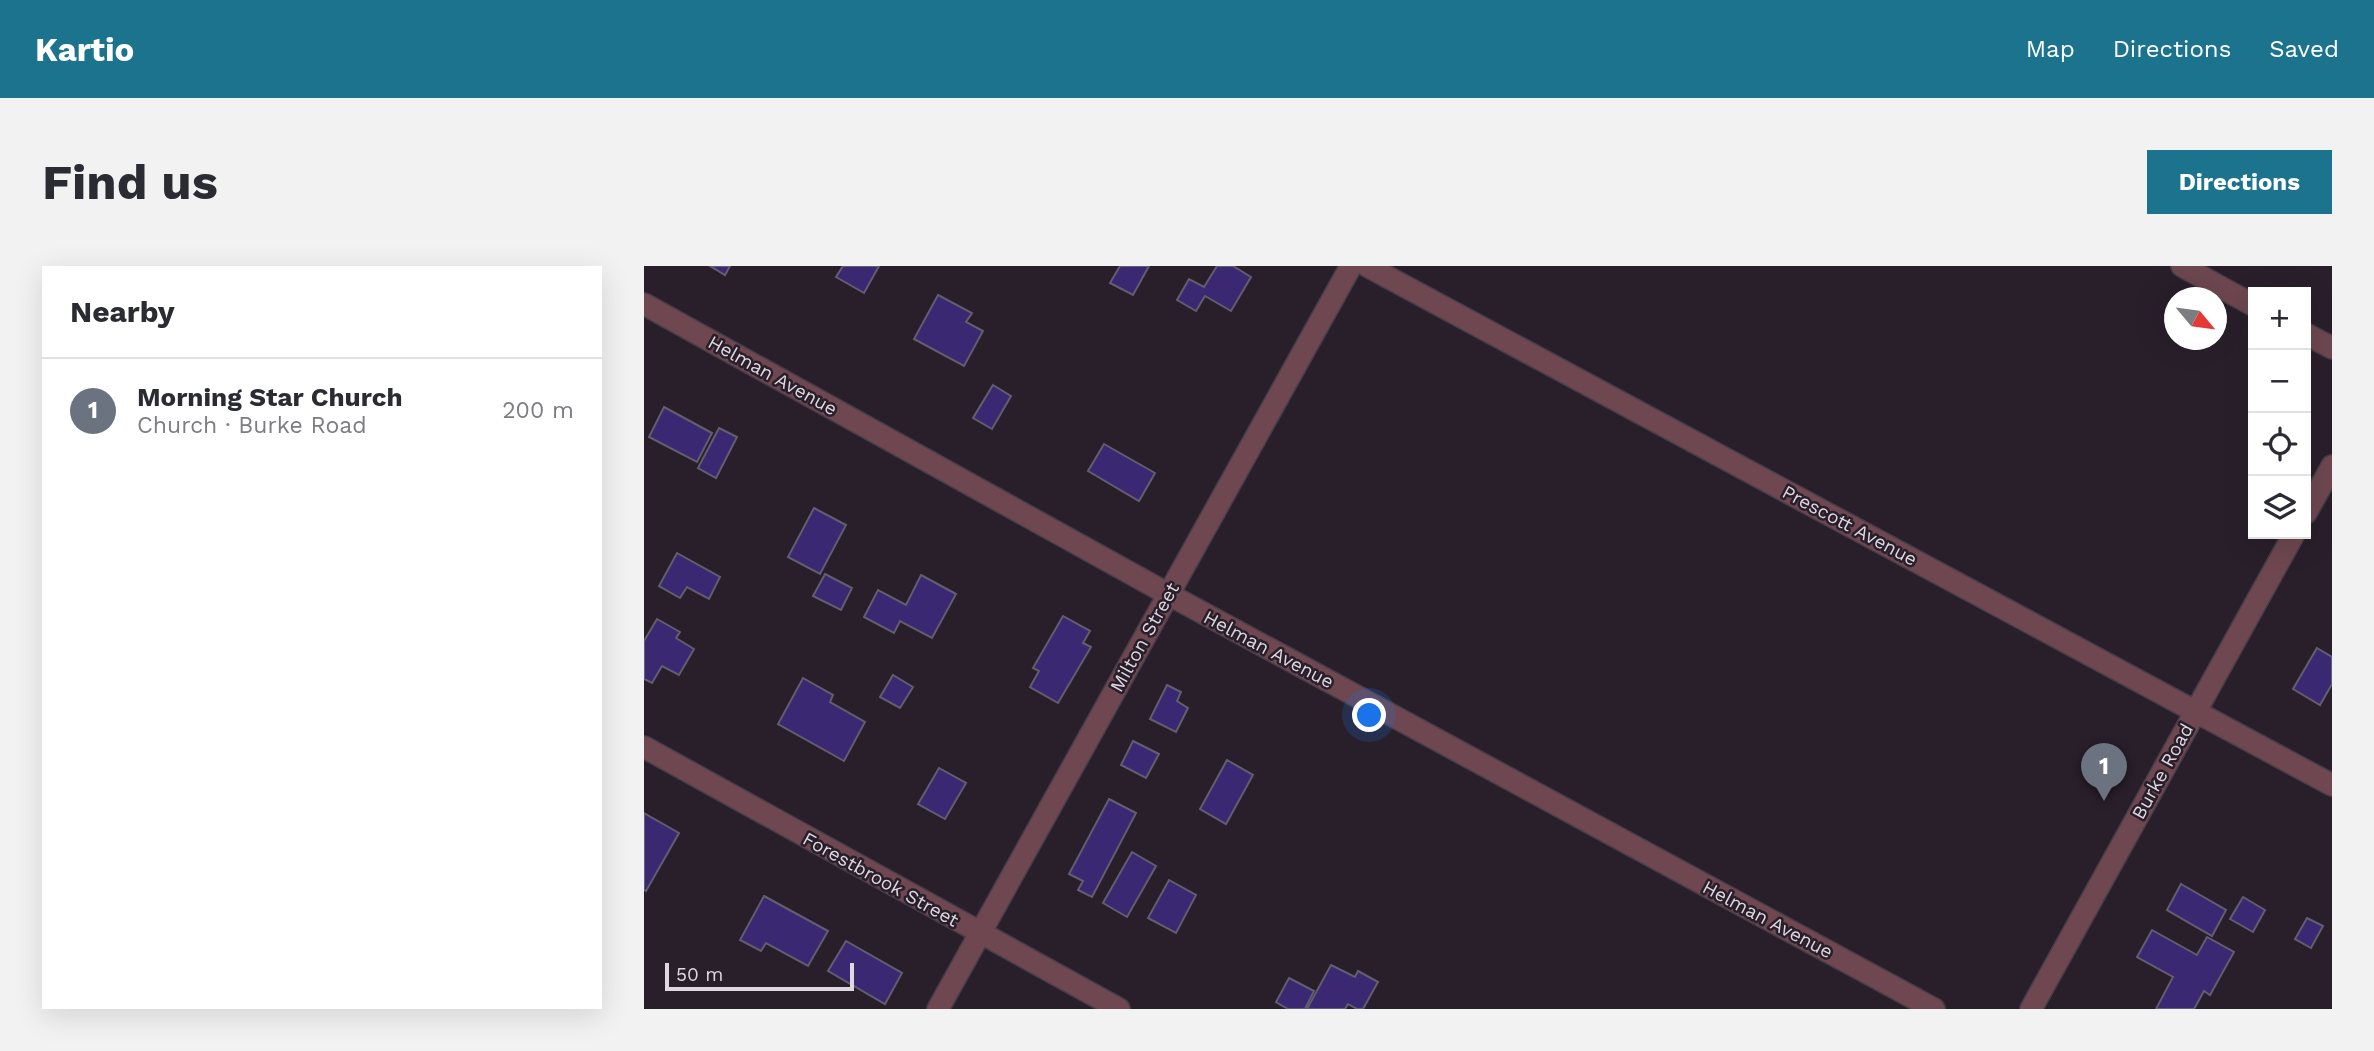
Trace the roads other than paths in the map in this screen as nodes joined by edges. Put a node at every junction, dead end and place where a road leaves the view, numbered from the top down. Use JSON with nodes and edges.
{"nodes":[{"id":1,"x":1351,"y":266,"type":"edge"},
{"id":2,"x":1367,"y":266,"type":"edge"},
{"id":3,"x":2182,"y":266,"type":"edge"},
{"id":4,"x":2248,"y":302,"type":"edge"},
{"id":5,"x":644,"y":304,"type":"edge"},
{"id":6,"x":2311,"y":337,"type":"edge"},
{"id":7,"x":2332,"y":348,"type":"edge"},
{"id":8,"x":2332,"y":466,"type":"edge"},
{"id":9,"x":2311,"y":504,"type":"edge"},
{"id":10,"x":2291,"y":539,"type":"edge"},
{"id":11,"x":1168,"y":594,"type":"junction"},
{"id":12,"x":2195,"y":711,"type":"junction"},
{"id":13,"x":644,"y":747,"type":"edge"},
{"id":14,"x":2332,"y":785,"type":"edge"},
{"id":15,"x":980,"y":934,"type":"junction"},
{"id":16,"x":938,"y":1009,"type":"edge"},
{"id":17,"x":1119,"y":1009,"type":"edge"},
{"id":18,"x":1934,"y":1009,"type":"edge"},
{"id":19,"x":2031,"y":1009,"type":"edge"}],
"edges":[{"from":1,"to":11,"type":"street","name":"Milton Street"},
{"from":2,"to":12,"type":"street","name":"Prescott Avenue"},
{"from":3,"to":4,"type":"street"},
{"from":5,"to":11,"type":"street","name":"Helman Avenue"},
{"from":6,"to":7,"type":"street"},
{"from":8,"to":9,"type":"street"},
{"from":10,"to":12,"type":"street","name":"Burke Road"},
{"from":11,"to":15,"type":"street","name":"Milton Street"},
{"from":11,"to":18,"type":"street","name":"Helman Avenue"},
{"from":12,"to":14,"type":"street","name":"Prescott Avenue"},
{"from":12,"to":19,"type":"street","name":"Burke Road"},
{"from":13,"to":15,"type":"street","name":"Forestbrook Street"},
{"from":15,"to":16,"type":"street","name":"Milton Street"},
{"from":15,"to":17,"type":"street","name":"Forestbrook Street"}]}
